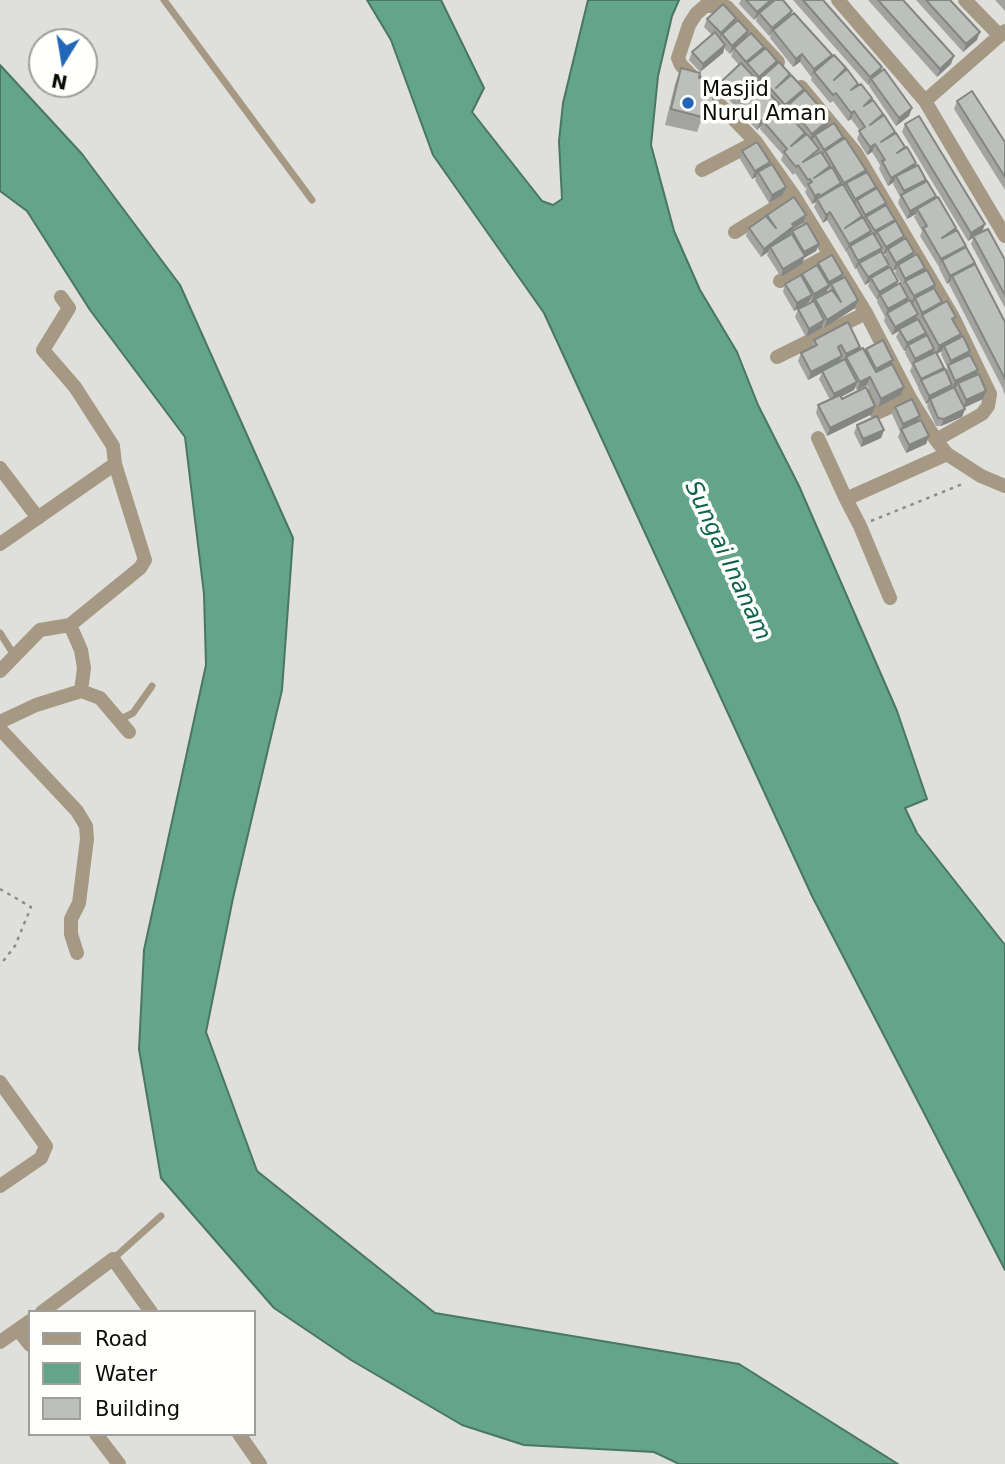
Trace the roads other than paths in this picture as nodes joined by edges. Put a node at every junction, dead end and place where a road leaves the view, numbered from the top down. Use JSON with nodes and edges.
{"nodes":[{"id":1,"x":164,"y":0,"type":"edge"},
{"id":2,"x":838,"y":0,"type":"edge"},
{"id":3,"x":965,"y":0,"type":"edge"},
{"id":4,"x":1002,"y":33,"type":"edge"},
{"id":5,"x":925,"y":101,"type":"junction"},
{"id":6,"x":755,"y":142,"type":"junction"},
{"id":7,"x":702,"y":170,"type":"dead end"},
{"id":8,"x":794,"y":196,"type":"junction"},
{"id":9,"x":312,"y":200,"type":"dead end"},
{"id":10,"x":735,"y":232,"type":"dead end"},
{"id":11,"x":1005,"y":236,"type":"edge"},
{"id":12,"x":830,"y":255,"type":"junction"},
{"id":13,"x":780,"y":281,"type":"dead end"},
{"id":14,"x":61,"y":297,"type":"dead end"},
{"id":15,"x":866,"y":313,"type":"junction"},
{"id":16,"x":777,"y":356,"type":"dead end"},
{"id":17,"x":854,"y":394,"type":"edge"},
{"id":18,"x":910,"y":398,"type":"junction"},
{"id":19,"x":818,"y":438,"type":"dead end"},
{"id":20,"x":936,"y":440,"type":"junction"},
{"id":21,"x":947,"y":454,"type":"junction"},
{"id":22,"x":115,"y":464,"type":"junction"},
{"id":23,"x":0,"y":468,"type":"edge"},
{"id":24,"x":1005,"y":486,"type":"edge"},
{"id":25,"x":846,"y":499,"type":"junction"},
{"id":26,"x":38,"y":518,"type":"junction"},
{"id":27,"x":0,"y":544,"type":"edge"},
{"id":28,"x":890,"y":598,"type":"dead end"},
{"id":29,"x":70,"y":625,"type":"junction"},
{"id":30,"x":0,"y":634,"type":"edge"},
{"id":31,"x":14,"y":655,"type":"junction"},
{"id":32,"x":0,"y":671,"type":"edge"},
{"id":33,"x":152,"y":686,"type":"dead end"},
{"id":34,"x":81,"y":691,"type":"junction"},
{"id":35,"x":119,"y":720,"type":"junction"},
{"id":36,"x":0,"y":722,"type":"edge"},
{"id":37,"x":0,"y":729,"type":"edge"},
{"id":38,"x":129,"y":733,"type":"dead end"},
{"id":39,"x":77,"y":953,"type":"dead end"},
{"id":40,"x":0,"y":1082,"type":"edge"},
{"id":41,"x":0,"y":1186,"type":"edge"},
{"id":42,"x":161,"y":1216,"type":"dead end"},
{"id":43,"x":113,"y":1259,"type":"junction"},
{"id":44,"x":45,"y":1310,"type":"edge"},
{"id":45,"x":150,"y":1310,"type":"edge"},
{"id":46,"x":24,"y":1325,"type":"edge"},
{"id":47,"x":0,"y":1342,"type":"edge"},
{"id":48,"x":98,"y":1436,"type":"edge"},
{"id":49,"x":240,"y":1436,"type":"edge"},
{"id":50,"x":119,"y":1464,"type":"edge"},
{"id":51,"x":260,"y":1464,"type":"edge"}],
"edges":[{"from":1,"to":9,"type":"lane"},
{"from":2,"to":5,"type":"street"},
{"from":3,"to":4,"type":"street"},
{"from":4,"to":5,"type":"street"},
{"from":5,"to":11,"type":"street"},
{"from":6,"to":7,"type":"street"},
{"from":6,"to":8,"type":"street"},
{"from":6,"to":20,"type":"street"},
{"from":8,"to":10,"type":"street"},
{"from":8,"to":12,"type":"street"},
{"from":12,"to":13,"type":"street"},
{"from":12,"to":15,"type":"street"},
{"from":14,"to":22,"type":"street"},
{"from":15,"to":16,"type":"street"},
{"from":15,"to":18,"type":"street"},
{"from":17,"to":18,"type":"street"},
{"from":18,"to":20,"type":"street"},
{"from":19,"to":25,"type":"street"},
{"from":20,"to":21,"type":"street"},
{"from":21,"to":24,"type":"street"},
{"from":21,"to":25,"type":"street"},
{"from":22,"to":26,"type":"street"},
{"from":22,"to":29,"type":"street"},
{"from":23,"to":26,"type":"street"},
{"from":25,"to":28,"type":"street"},
{"from":26,"to":27,"type":"street"},
{"from":29,"to":31,"type":"street"},
{"from":29,"to":34,"type":"street"},
{"from":30,"to":31,"type":"lane"},
{"from":31,"to":32,"type":"street"},
{"from":33,"to":35,"type":"lane"},
{"from":34,"to":35,"type":"street"},
{"from":34,"to":36,"type":"street"},
{"from":35,"to":38,"type":"street"},
{"from":37,"to":39,"type":"street"},
{"from":40,"to":41,"type":"street"},
{"from":42,"to":43,"type":"lane"},
{"from":43,"to":44,"type":"street"},
{"from":43,"to":45,"type":"street"},
{"from":46,"to":47,"type":"street"},
{"from":48,"to":50,"type":"street"},
{"from":49,"to":51,"type":"street"}]}
